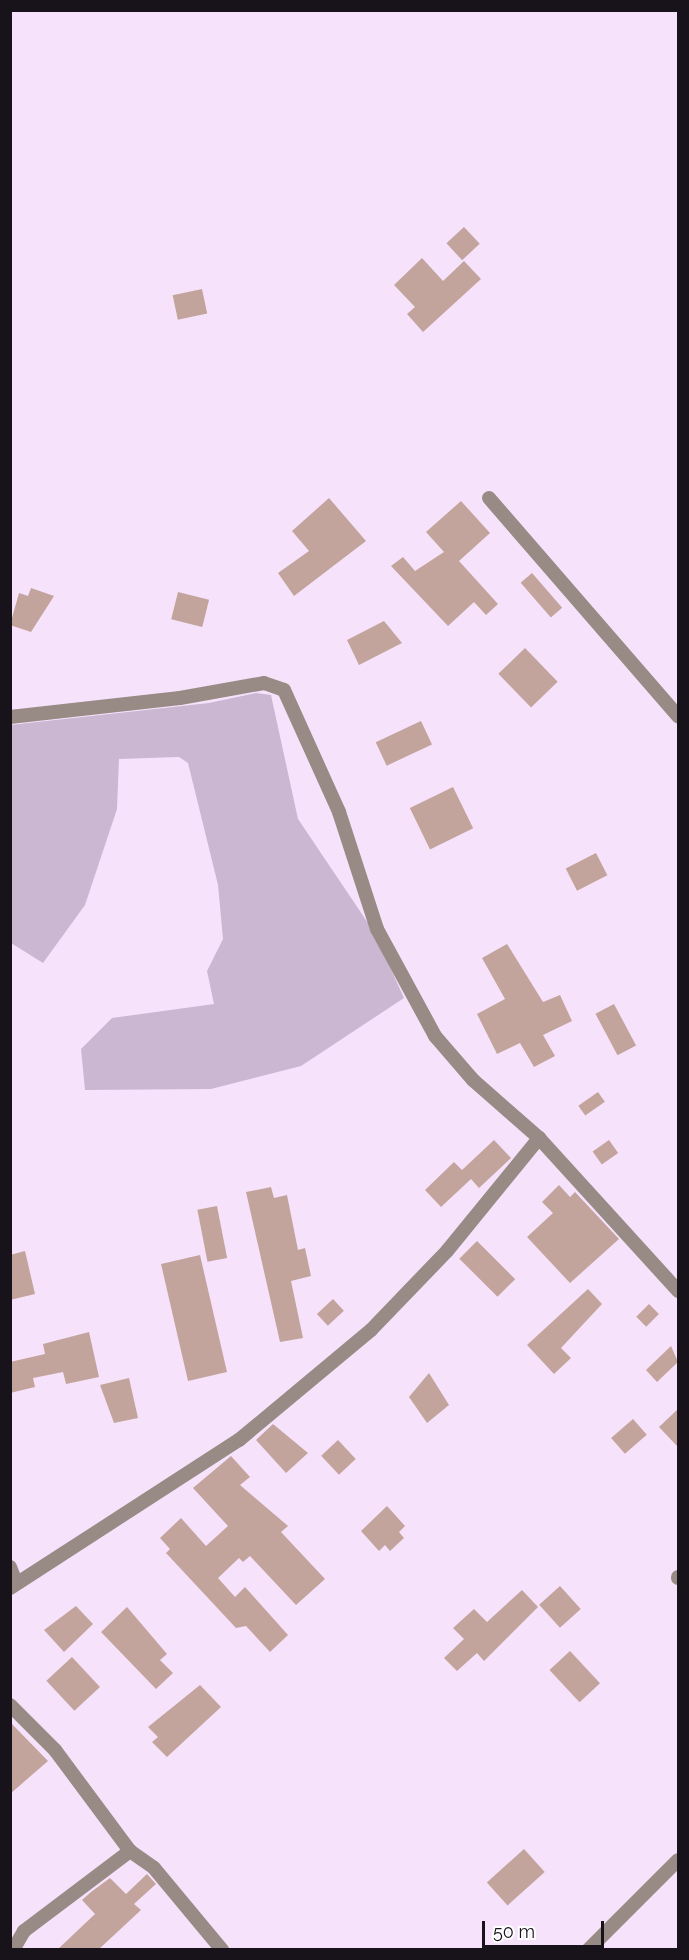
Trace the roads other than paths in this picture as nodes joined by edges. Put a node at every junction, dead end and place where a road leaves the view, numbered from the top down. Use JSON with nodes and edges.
{"nodes":[{"id":1,"x":489,"y":498,"type":"dead end"},
{"id":2,"x":678,"y":716,"type":"edge"},
{"id":3,"x":10,"y":717,"type":"edge"},
{"id":4,"x":539,"y":1138,"type":"junction"},
{"id":5,"x":678,"y":1291,"type":"edge"},
{"id":6,"x":10,"y":1567,"type":"edge"},
{"id":7,"x":13,"y":1585,"type":"edge"},
{"id":8,"x":10,"y":1705,"type":"edge"},
{"id":9,"x":130,"y":1851,"type":"junction"},
{"id":10,"x":678,"y":1860,"type":"edge"},
{"id":11,"x":13,"y":1950,"type":"edge"},
{"id":12,"x":222,"y":1950,"type":"edge"},
{"id":13,"x":588,"y":1950,"type":"edge"}],
"edges":[{"from":1,"to":2,"type":"street"},
{"from":3,"to":4,"type":"street"},
{"from":4,"to":5,"type":"street"},
{"from":4,"to":7,"type":"street"},
{"from":6,"to":7,"type":"street"},
{"from":8,"to":9,"type":"street"},
{"from":9,"to":11,"type":"street"},
{"from":9,"to":12,"type":"street"},
{"from":10,"to":13,"type":"street"}]}
